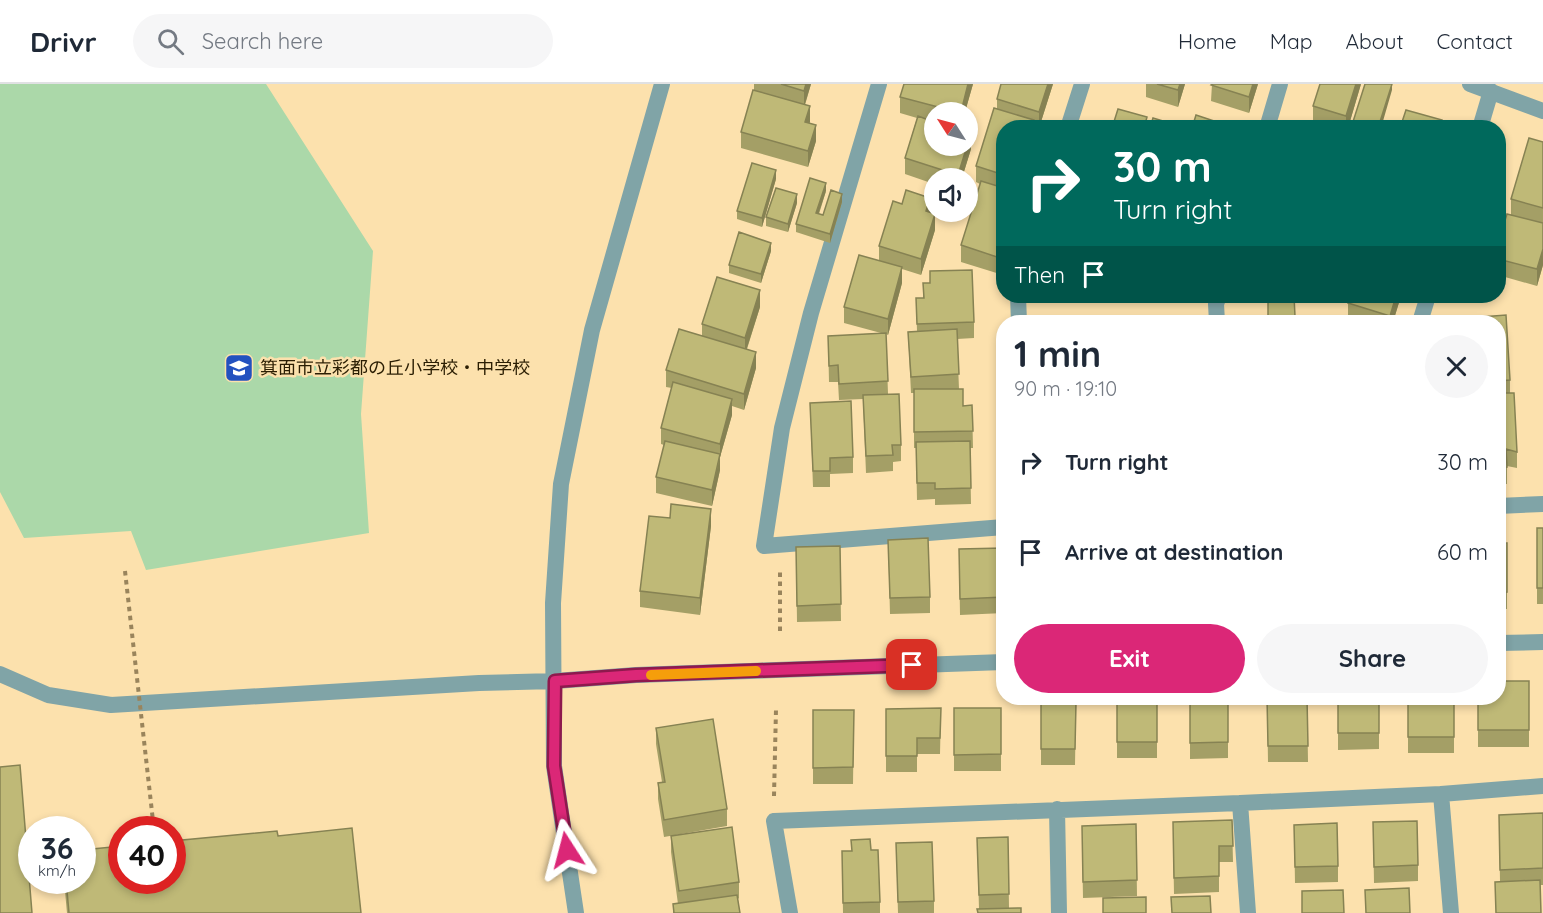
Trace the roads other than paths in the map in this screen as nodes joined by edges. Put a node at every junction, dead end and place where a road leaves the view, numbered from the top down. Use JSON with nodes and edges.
{"nodes":[{"id":1,"x":662,"y":84,"type":"edge"},
{"id":2,"x":879,"y":84,"type":"edge"},
{"id":3,"x":1082,"y":84,"type":"edge"},
{"id":4,"x":1280,"y":84,"type":"edge"},
{"id":5,"x":1470,"y":84,"type":"edge"},
{"id":6,"x":1491,"y":91,"type":"junction"},
{"id":7,"x":1543,"y":111,"type":"edge"},
{"id":8,"x":1071,"y":120,"type":"edge"},
{"id":9,"x":1269,"y":120,"type":"edge"},
{"id":10,"x":1482,"y":120,"type":"edge"},
{"id":11,"x":1543,"y":504,"type":"edge"},
{"id":12,"x":1506,"y":506,"type":"edge"},
{"id":13,"x":996,"y":527,"type":"edge"},
{"id":14,"x":1543,"y":642,"type":"edge"},
{"id":15,"x":1506,"y":643,"type":"edge"},
{"id":16,"x":996,"y":662,"type":"edge"},
{"id":17,"x":0,"y":674,"type":"edge"},
{"id":18,"x":555,"y":681,"type":"junction"},
{"id":19,"x":1543,"y":786,"type":"edge"},
{"id":20,"x":1441,"y":794,"type":"junction"},
{"id":21,"x":1240,"y":803,"type":"junction"},
{"id":22,"x":1057,"y":809,"type":"junction"},
{"id":23,"x":576,"y":913,"type":"edge"},
{"id":24,"x":790,"y":913,"type":"edge"},
{"id":25,"x":1059,"y":913,"type":"edge"},
{"id":26,"x":1248,"y":913,"type":"edge"},
{"id":27,"x":1451,"y":913,"type":"edge"}],
"edges":[{"from":1,"to":18,"type":"street"},
{"from":2,"to":13,"type":"street"},
{"from":3,"to":8,"type":"street"},
{"from":4,"to":9,"type":"street"},
{"from":5,"to":6,"type":"street"},
{"from":6,"to":7,"type":"street"},
{"from":6,"to":10,"type":"street"},
{"from":11,"to":12,"type":"street"},
{"from":14,"to":15,"type":"street"},
{"from":16,"to":18,"type":"street"},
{"from":17,"to":18,"type":"street"},
{"from":18,"to":23,"type":"street"},
{"from":19,"to":20,"type":"street"},
{"from":20,"to":21,"type":"street"},
{"from":20,"to":27,"type":"street"},
{"from":21,"to":22,"type":"street"},
{"from":21,"to":26,"type":"street"},
{"from":22,"to":24,"type":"street"},
{"from":22,"to":25,"type":"street"}]}
